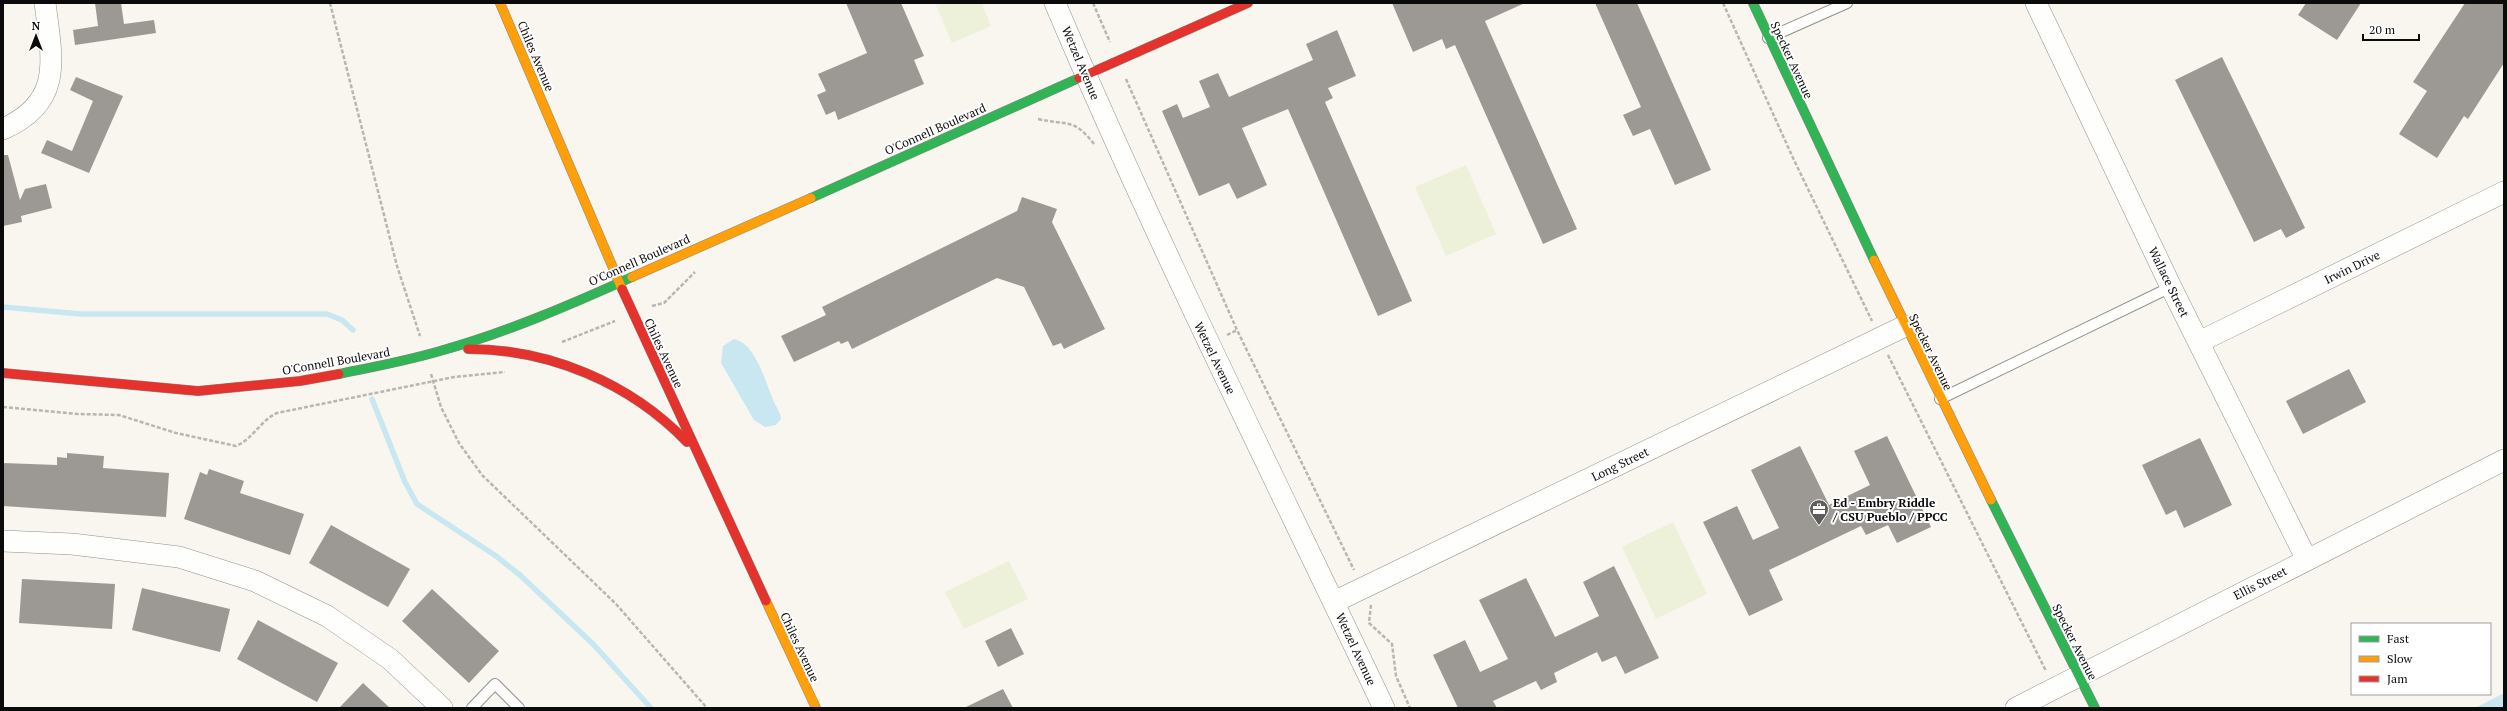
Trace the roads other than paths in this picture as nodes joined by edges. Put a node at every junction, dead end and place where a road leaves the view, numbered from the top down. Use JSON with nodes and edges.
{"nodes":[{"id":1,"x":45,"y":3,"type":"edge"},
{"id":2,"x":500,"y":3,"type":"edge"},
{"id":3,"x":1055,"y":3,"type":"edge"},
{"id":4,"x":1248,"y":3,"type":"edge"},
{"id":5,"x":1753,"y":3,"type":"edge"},
{"id":6,"x":1847,"y":3,"type":"edge"},
{"id":7,"x":2036,"y":3,"type":"edge"},
{"id":8,"x":1768,"y":38,"type":"junction"},
{"id":9,"x":1085,"y":75,"type":"junction"},
{"id":10,"x":3,"y":129,"type":"edge"},
{"id":11,"x":2504,"y":192,"type":"edge"},
{"id":12,"x":619,"y":283,"type":"junction"},
{"id":13,"x":2171,"y":287,"type":"junction"},
{"id":14,"x":1905,"y":326,"type":"junction"},
{"id":15,"x":2199,"y":342,"type":"junction"},
{"id":16,"x":441,"y":351,"type":"junction"},
{"id":17,"x":3,"y":373,"type":"edge"},
{"id":18,"x":1940,"y":399,"type":"junction"},
{"id":19,"x":697,"y":454,"type":"junction"},
{"id":20,"x":2504,"y":460,"type":"edge"},
{"id":21,"x":3,"y":541,"type":"edge"},
{"id":22,"x":2307,"y":560,"type":"junction"},
{"id":23,"x":1334,"y":602,"type":"junction"},
{"id":24,"x":2078,"y":676,"type":"junction"},
{"id":25,"x":442,"y":708,"type":"edge"},
{"id":26,"x":472,"y":708,"type":"edge"},
{"id":27,"x":519,"y":708,"type":"edge"},
{"id":28,"x":816,"y":708,"type":"edge"},
{"id":29,"x":1384,"y":708,"type":"edge"},
{"id":30,"x":2016,"y":708,"type":"edge"},
{"id":31,"x":2096,"y":708,"type":"edge"}],
"edges":[{"from":1,"to":10,"type":"street"},
{"from":2,"to":12,"type":"street","name":"Chiles Avenue"},
{"from":3,"to":9,"type":"street","name":"Wetzel Avenue"},
{"from":4,"to":9,"type":"street","name":"O'Connell Boulevard"},
{"from":5,"to":8,"type":"street","name":"Specker Avenue"},
{"from":6,"to":8,"type":"lane"},
{"from":7,"to":13,"type":"street","name":"Wallace Street"},
{"from":8,"to":14,"type":"street","name":"Specker Avenue"},
{"from":9,"to":12,"type":"street","name":"O'Connell Boulevard"},
{"from":9,"to":23,"type":"street","name":"Wetzel Avenue"},
{"from":11,"to":15,"type":"street","name":"Irwin Drive"},
{"from":12,"to":16,"type":"street","name":"O'Connell Boulevard"},
{"from":12,"to":19,"type":"street","name":"Chiles Avenue"},
{"from":13,"to":15,"type":"street","name":"Wallace Street"},
{"from":13,"to":18,"type":"lane"},
{"from":14,"to":18,"type":"street","name":"Specker Avenue"},
{"from":14,"to":23,"type":"street","name":"Long Street"},
{"from":15,"to":22,"type":"street","name":"Wallace Street"},
{"from":16,"to":17,"type":"street","name":"O'Connell Boulevard"},
{"from":16,"to":19,"type":"street"},
{"from":18,"to":24,"type":"street","name":"Specker Avenue"},
{"from":19,"to":28,"type":"street","name":"Chiles Avenue"},
{"from":20,"to":22,"type":"street","name":"Ellis Street"},
{"from":21,"to":25,"type":"street"},
{"from":22,"to":24,"type":"street","name":"Ellis Street"},
{"from":23,"to":29,"type":"street","name":"Wetzel Avenue"},
{"from":24,"to":30,"type":"street","name":"Ellis Street"},
{"from":24,"to":31,"type":"street","name":"Specker Avenue"},
{"from":26,"to":27,"type":"lane"}]}
